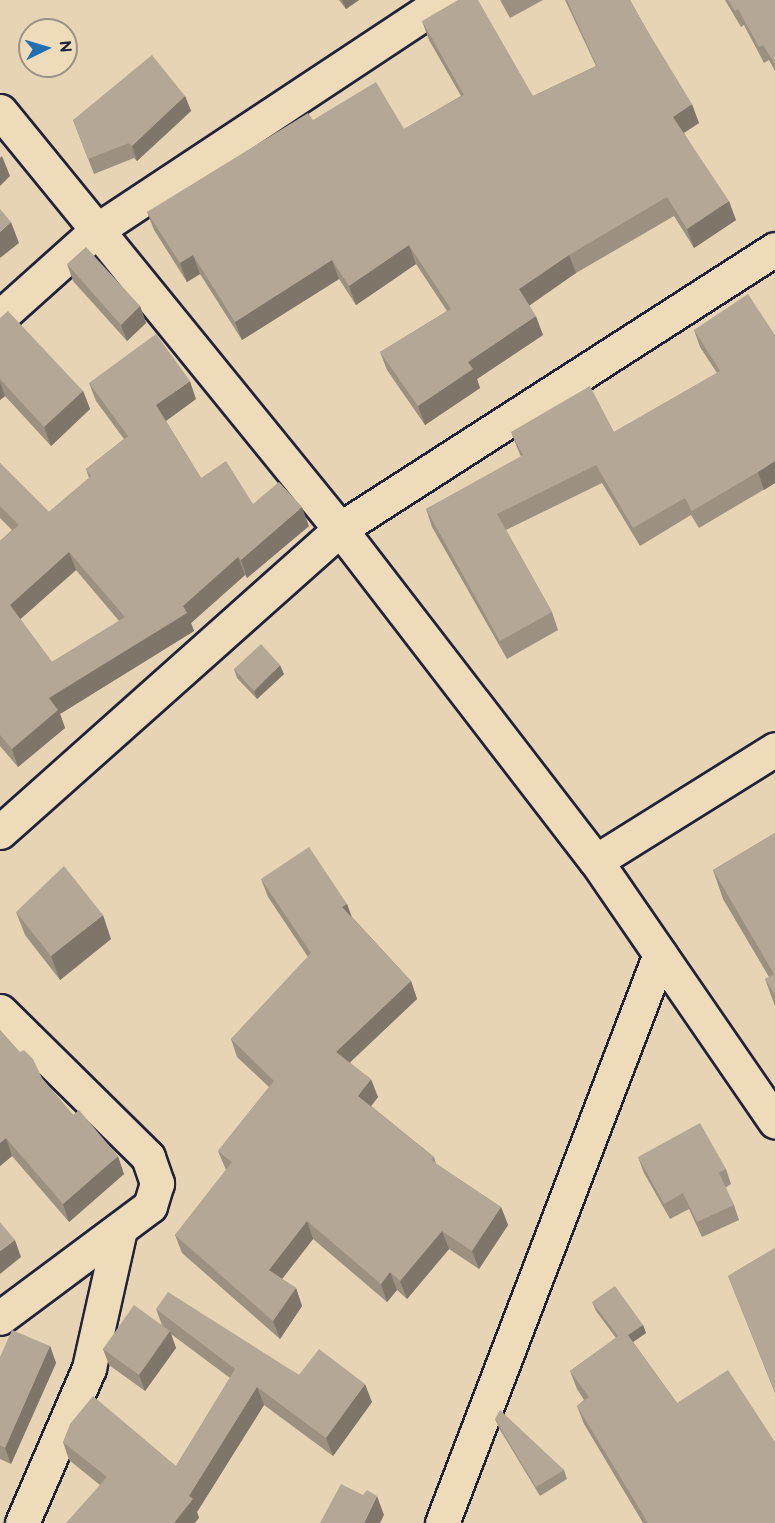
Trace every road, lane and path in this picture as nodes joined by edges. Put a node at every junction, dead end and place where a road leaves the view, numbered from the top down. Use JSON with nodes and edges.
{"nodes":[{"id":1,"x":445,"y":0,"type":"edge"},
{"id":2,"x":0,"y":111,"type":"edge"},
{"id":3,"x":98,"y":230,"type":"junction"},
{"id":4,"x":775,"y":249,"type":"edge"},
{"id":5,"x":0,"y":316,"type":"edge"},
{"id":6,"x":340,"y":529,"type":"junction"},
{"id":7,"x":775,"y":749,"type":"edge"},
{"id":8,"x":0,"y":832,"type":"edge"},
{"id":9,"x":596,"y":861,"type":"junction"},
{"id":10,"x":660,"y":954,"type":"junction"},
{"id":11,"x":0,"y":1011,"type":"edge"},
{"id":12,"x":775,"y":1121,"type":"edge"},
{"id":13,"x":120,"y":1229,"type":"junction"},
{"id":14,"x":0,"y":1318,"type":"edge"},
{"id":15,"x":22,"y":1523,"type":"edge"},
{"id":16,"x":442,"y":1523,"type":"edge"}],
"edges":[{"from":1,"to":3,"type":"street"},
{"from":2,"to":3,"type":"street"},
{"from":3,"to":5,"type":"street"},
{"from":3,"to":6,"type":"street"},
{"from":4,"to":6,"type":"street"},
{"from":6,"to":8,"type":"street"},
{"from":6,"to":9,"type":"street"},
{"from":7,"to":9,"type":"street"},
{"from":9,"to":10,"type":"street"},
{"from":10,"to":12,"type":"street"},
{"from":10,"to":16,"type":"street"},
{"from":11,"to":13,"type":"street"},
{"from":13,"to":14,"type":"street"},
{"from":13,"to":15,"type":"street"}]}
